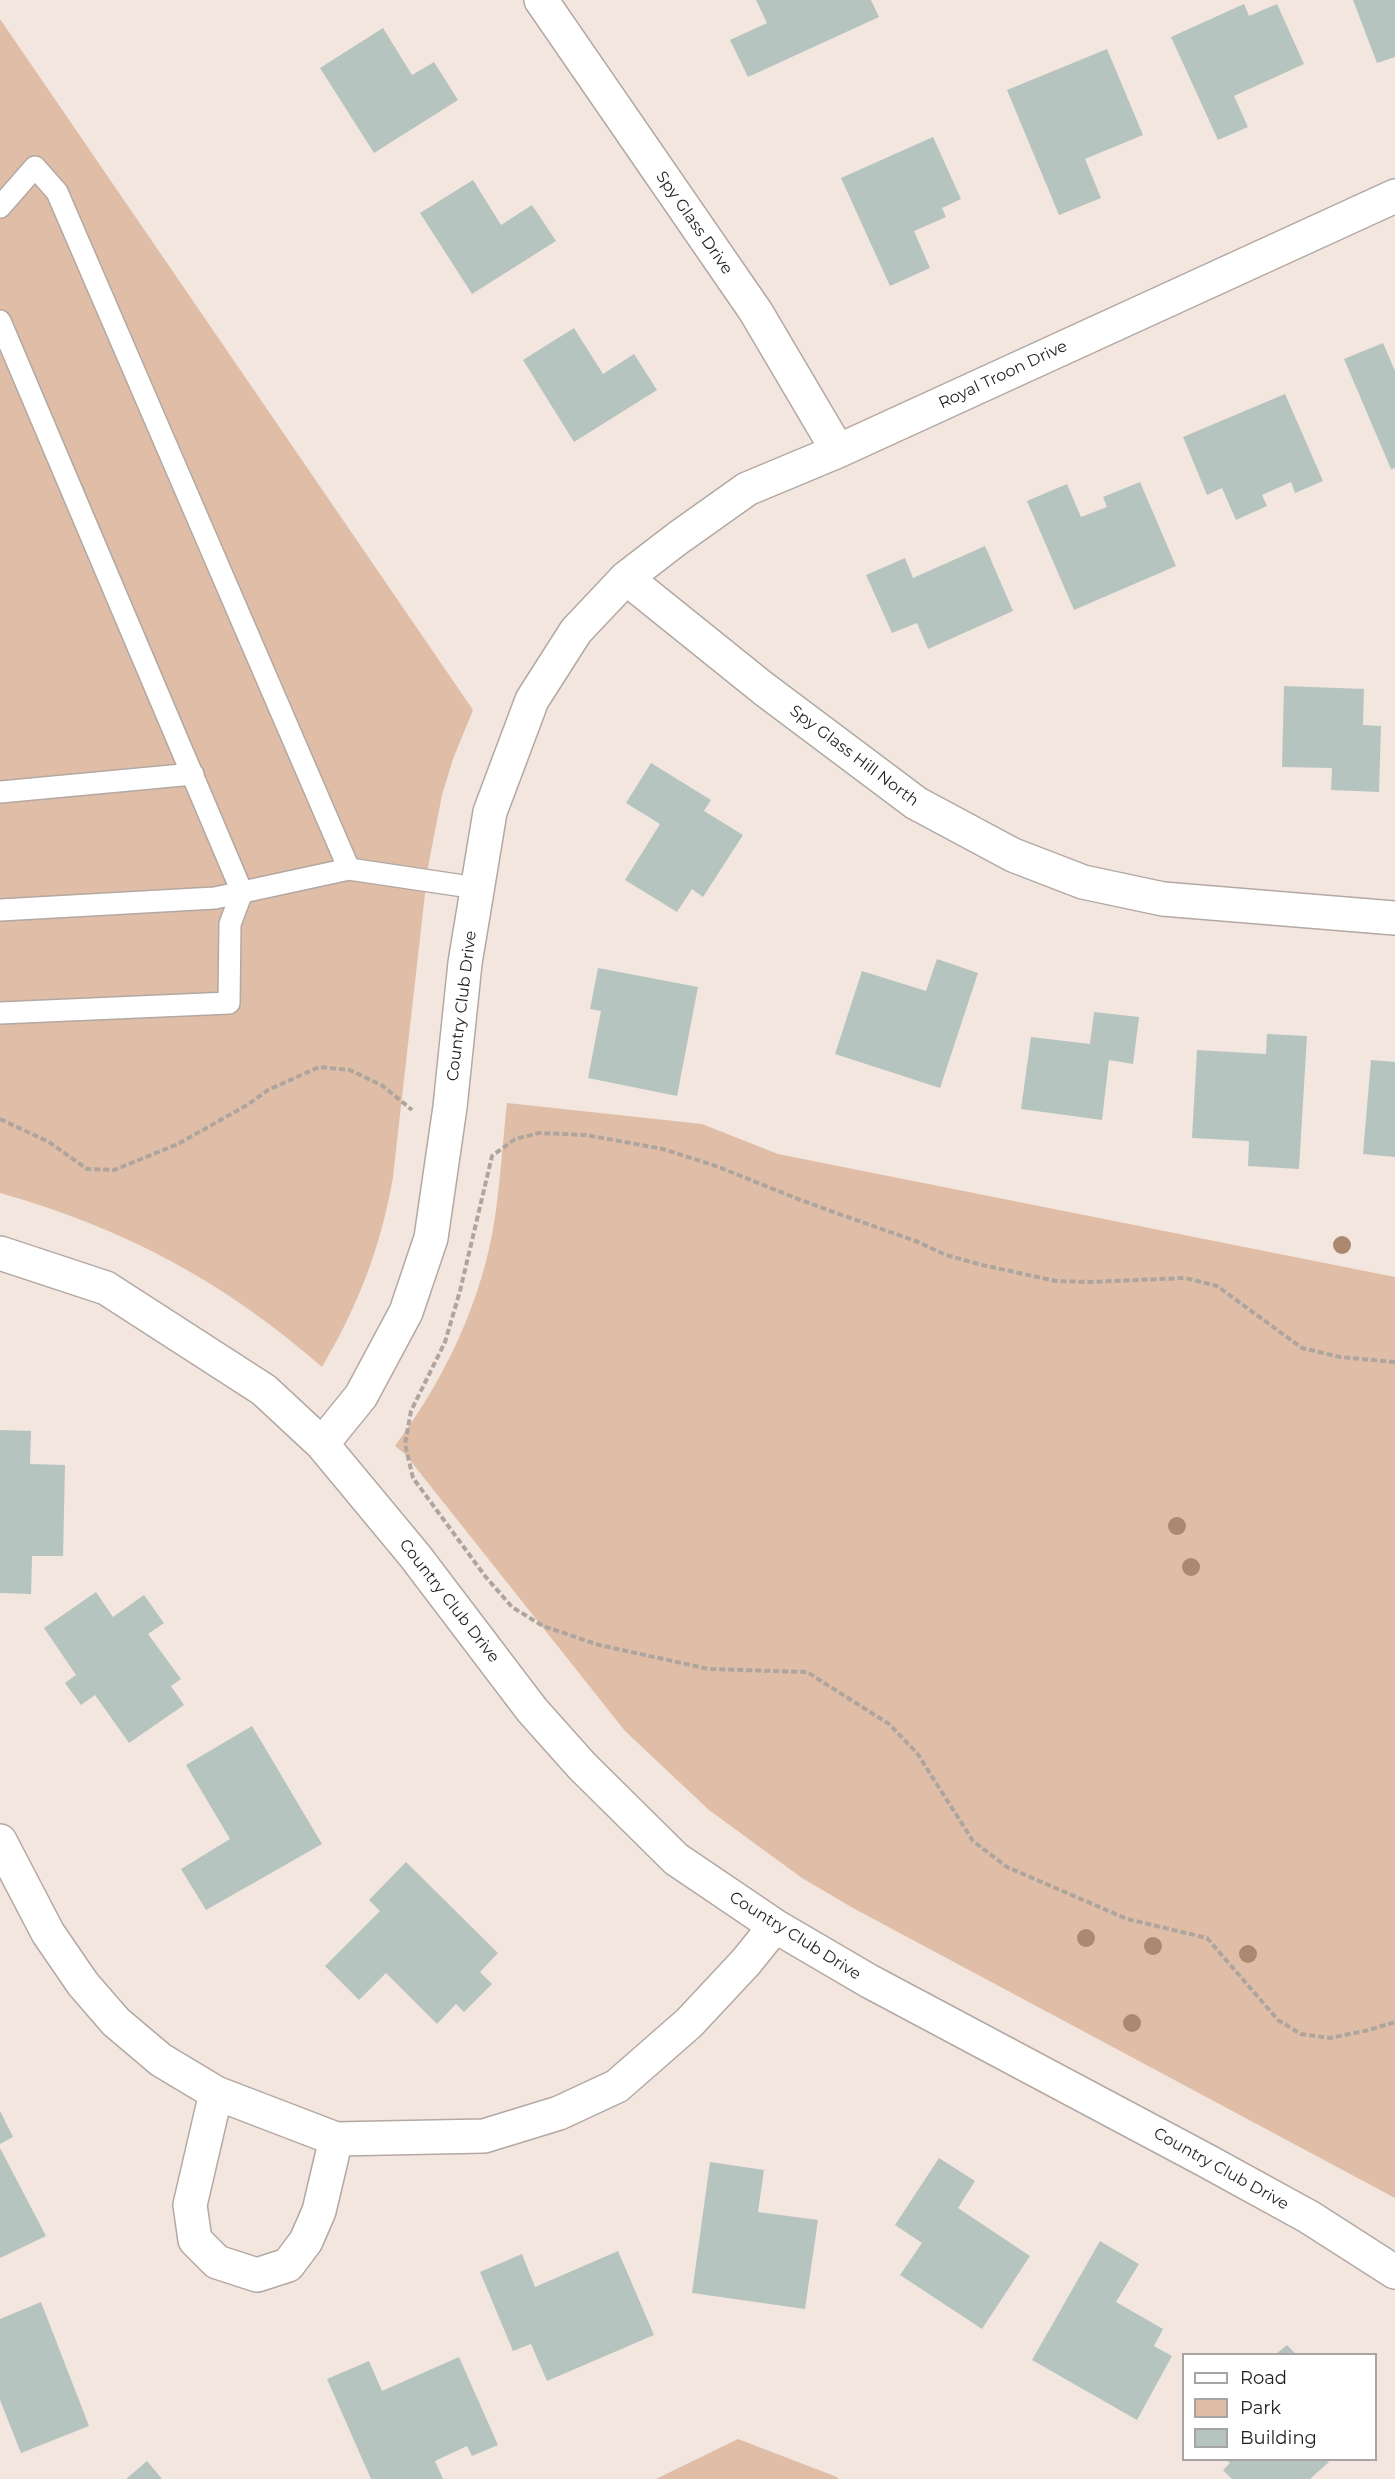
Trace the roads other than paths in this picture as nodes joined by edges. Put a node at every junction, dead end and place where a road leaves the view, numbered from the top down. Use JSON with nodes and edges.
{"nodes":[{"id":1,"x":541,"y":0,"type":"edge"},
{"id":2,"x":1395,"y":196,"type":"edge"},
{"id":3,"x":0,"y":207,"type":"edge"},
{"id":4,"x":0,"y":321,"type":"edge"},
{"id":5,"x":838,"y":451,"type":"junction"},
{"id":6,"x":626,"y":578,"type":"junction"},
{"id":7,"x":193,"y":774,"type":"junction"},
{"id":8,"x":0,"y":792,"type":"edge"},
{"id":9,"x":349,"y":869,"type":"junction"},
{"id":10,"x":477,"y":888,"type":"junction"},
{"id":11,"x":242,"y":892,"type":"junction"},
{"id":12,"x":0,"y":910,"type":"edge"},
{"id":13,"x":1395,"y":918,"type":"edge"},
{"id":14,"x":0,"y":1014,"type":"edge"},
{"id":15,"x":0,"y":1253,"type":"edge"},
{"id":16,"x":322,"y":1444,"type":"junction"},
{"id":17,"x":0,"y":1841,"type":"edge"},
{"id":18,"x":775,"y":1926,"type":"junction"},
{"id":19,"x":216,"y":2093,"type":"junction"},
{"id":20,"x":336,"y":2139,"type":"junction"},
{"id":21,"x":1395,"y":2272,"type":"edge"}],
"edges":[{"from":1,"to":5,"type":"street","name":"Spy Glass Drive"},
{"from":2,"to":5,"type":"street","name":"Royal Troon Drive"},
{"from":3,"to":9,"type":"lane"},
{"from":4,"to":7,"type":"lane"},
{"from":5,"to":6,"type":"street","name":"Royal Troon Drive"},
{"from":6,"to":10,"type":"street","name":"Country Club Drive"},
{"from":6,"to":13,"type":"street","name":"Spy Glass Hill North"},
{"from":7,"to":8,"type":"lane"},
{"from":7,"to":11,"type":"lane"},
{"from":9,"to":10,"type":"lane"},
{"from":9,"to":11,"type":"lane"},
{"from":10,"to":16,"type":"street","name":"Country Club Drive"},
{"from":11,"to":12,"type":"lane"},
{"from":11,"to":14,"type":"lane"},
{"from":15,"to":16,"type":"street","name":"Country Club Drive"},
{"from":16,"to":18,"type":"street","name":"Country Club Drive"},
{"from":17,"to":19,"type":"street"},
{"from":18,"to":20,"type":"street"},
{"from":18,"to":21,"type":"street","name":"Country Club Drive"},
{"from":19,"to":20,"type":"street"},
{"from":19,"to":20,"type":"street"}]}
